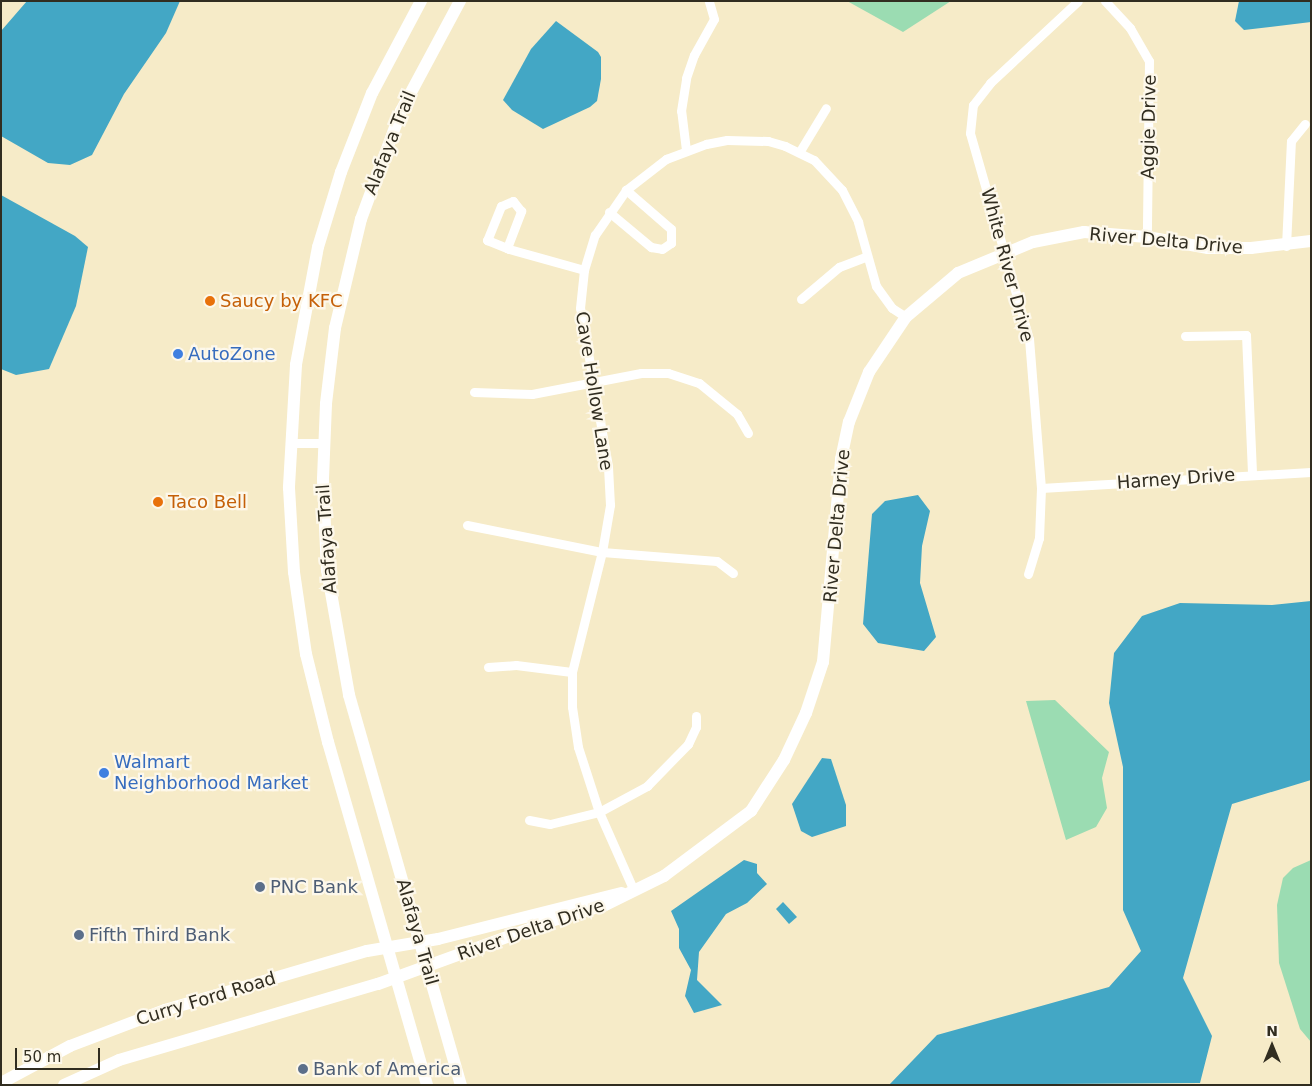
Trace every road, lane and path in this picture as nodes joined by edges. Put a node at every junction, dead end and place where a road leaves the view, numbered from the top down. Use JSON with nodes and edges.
{"nodes":[{"id":1,"x":421,"y":1,"type":"edge"},
{"id":2,"x":460,"y":1,"type":"edge"},
{"id":3,"x":709,"y":1,"type":"edge"},
{"id":4,"x":1078,"y":1,"type":"edge"},
{"id":5,"x":1105,"y":1,"type":"edge"},
{"id":6,"x":826,"y":108,"type":"dead end"},
{"id":7,"x":1305,"y":124,"type":"dead end"},
{"id":8,"x":686,"y":150,"type":"junction"},
{"id":9,"x":800,"y":151,"type":"junction"},
{"id":10,"x":626,"y":190,"type":"junction"},
{"id":11,"x":609,"y":212,"type":"junction"},
{"id":12,"x":1146,"y":237,"type":"junction"},
{"id":13,"x":1311,"y":241,"type":"edge"},
{"id":14,"x":1286,"y":246,"type":"junction"},
{"id":15,"x":507,"y":248,"type":"junction"},
{"id":16,"x":1003,"y":252,"type":"junction"},
{"id":17,"x":867,"y":256,"type":"junction"},
{"id":18,"x":584,"y":270,"type":"junction"},
{"id":19,"x":801,"y":299,"type":"dead end"},
{"id":20,"x":906,"y":317,"type":"junction"},
{"id":21,"x":1185,"y":336,"type":"dead end"},
{"id":22,"x":594,"y":382,"type":"junction"},
{"id":23,"x":474,"y":392,"type":"dead end"},
{"id":24,"x":748,"y":433,"type":"dead end"},
{"id":25,"x":290,"y":443,"type":"junction"},
{"id":26,"x":323,"y":443,"type":"junction"},
{"id":27,"x":1311,"y":472,"type":"edge"},
{"id":28,"x":1252,"y":474,"type":"junction"},
{"id":29,"x":1041,"y":488,"type":"junction"},
{"id":30,"x":467,"y":525,"type":"dead end"},
{"id":31,"x":602,"y":552,"type":"junction"},
{"id":32,"x":733,"y":573,"type":"dead end"},
{"id":33,"x":1028,"y":574,"type":"dead end"},
{"id":34,"x":488,"y":668,"type":"dead end"},
{"id":35,"x":572,"y":672,"type":"junction"},
{"id":36,"x":696,"y":716,"type":"dead end"},
{"id":37,"x":599,"y":812,"type":"junction"},
{"id":38,"x":529,"y":820,"type":"dead end"},
{"id":39,"x":634,"y":891,"type":"junction"},
{"id":40,"x":420,"y":942,"type":"junction"},
{"id":41,"x":387,"y":948,"type":"junction"},
{"id":42,"x":427,"y":967,"type":"junction"},
{"id":43,"x":396,"y":978,"type":"junction"},
{"id":44,"x":1,"y":1083,"type":"edge"},
{"id":45,"x":64,"y":1085,"type":"edge"},
{"id":46,"x":427,"y":1085,"type":"edge"},
{"id":47,"x":461,"y":1085,"type":"edge"}],
"edges":[{"from":1,"to":25,"type":"street","name":"Alafaya Trail"},
{"from":2,"to":26,"type":"street","name":"Alafaya Trail"},
{"from":3,"to":8,"type":"street"},
{"from":4,"to":16,"type":"street","name":"White River Drive"},
{"from":5,"to":12,"type":"street","name":"Aggie Drive"},
{"from":6,"to":9,"type":"street"},
{"from":7,"to":14,"type":"street"},
{"from":8,"to":9,"type":"street","name":"Cave Hollow Lane"},
{"from":8,"to":10,"type":"street","name":"Cave Hollow Lane"},
{"from":9,"to":17,"type":"street","name":"Cave Hollow Lane"},
{"from":10,"to":11,"type":"street","name":"Cave Hollow Lane"},
{"from":10,"to":11,"type":"street"},
{"from":11,"to":18,"type":"street","name":"Cave Hollow Lane"},
{"from":12,"to":14,"type":"street","name":"River Delta Drive"},
{"from":12,"to":16,"type":"street","name":"River Delta Drive"},
{"from":13,"to":14,"type":"street","name":"River Delta Drive"},
{"from":15,"to":15,"type":"street"},
{"from":15,"to":18,"type":"street"},
{"from":16,"to":20,"type":"street","name":"River Delta Drive"},
{"from":16,"to":29,"type":"street","name":"White River Drive"},
{"from":17,"to":19,"type":"street"},
{"from":17,"to":20,"type":"street","name":"Cave Hollow Lane"},
{"from":18,"to":22,"type":"street","name":"Cave Hollow Lane"},
{"from":20,"to":39,"type":"street","name":"River Delta Drive"},
{"from":21,"to":28,"type":"street"},
{"from":22,"to":23,"type":"street"},
{"from":22,"to":24,"type":"street"},
{"from":22,"to":31,"type":"street","name":"Cave Hollow Lane"},
{"from":25,"to":26,"type":"street"},
{"from":25,"to":41,"type":"street","name":"Alafaya Trail"},
{"from":26,"to":40,"type":"street","name":"Alafaya Trail"},
{"from":27,"to":28,"type":"street","name":"Harney Drive"},
{"from":28,"to":29,"type":"street","name":"Harney Drive"},
{"from":29,"to":33,"type":"street","name":"White River Drive"},
{"from":30,"to":31,"type":"street"},
{"from":31,"to":32,"type":"street"},
{"from":31,"to":35,"type":"street","name":"Cave Hollow Lane"},
{"from":34,"to":35,"type":"street"},
{"from":35,"to":37,"type":"street","name":"Cave Hollow Lane"},
{"from":36,"to":37,"type":"street"},
{"from":37,"to":38,"type":"street"},
{"from":37,"to":39,"type":"street","name":"Cave Hollow Lane"},
{"from":39,"to":40,"type":"street","name":"River Delta Drive"},
{"from":39,"to":42,"type":"street","name":"River Delta Drive"},
{"from":40,"to":41,"type":"street","name":"Curry Ford Road"},
{"from":40,"to":42,"type":"street","name":"Alafaya Trail"},
{"from":41,"to":43,"type":"street","name":"Alafaya Trail"},
{"from":41,"to":44,"type":"street","name":"Curry Ford Road"},
{"from":42,"to":43,"type":"street","name":"Curry Ford Road"},
{"from":42,"to":47,"type":"street","name":"Alafaya Trail"},
{"from":43,"to":45,"type":"street","name":"Curry Ford Road"},
{"from":43,"to":46,"type":"street","name":"Alafaya Trail"}]}
